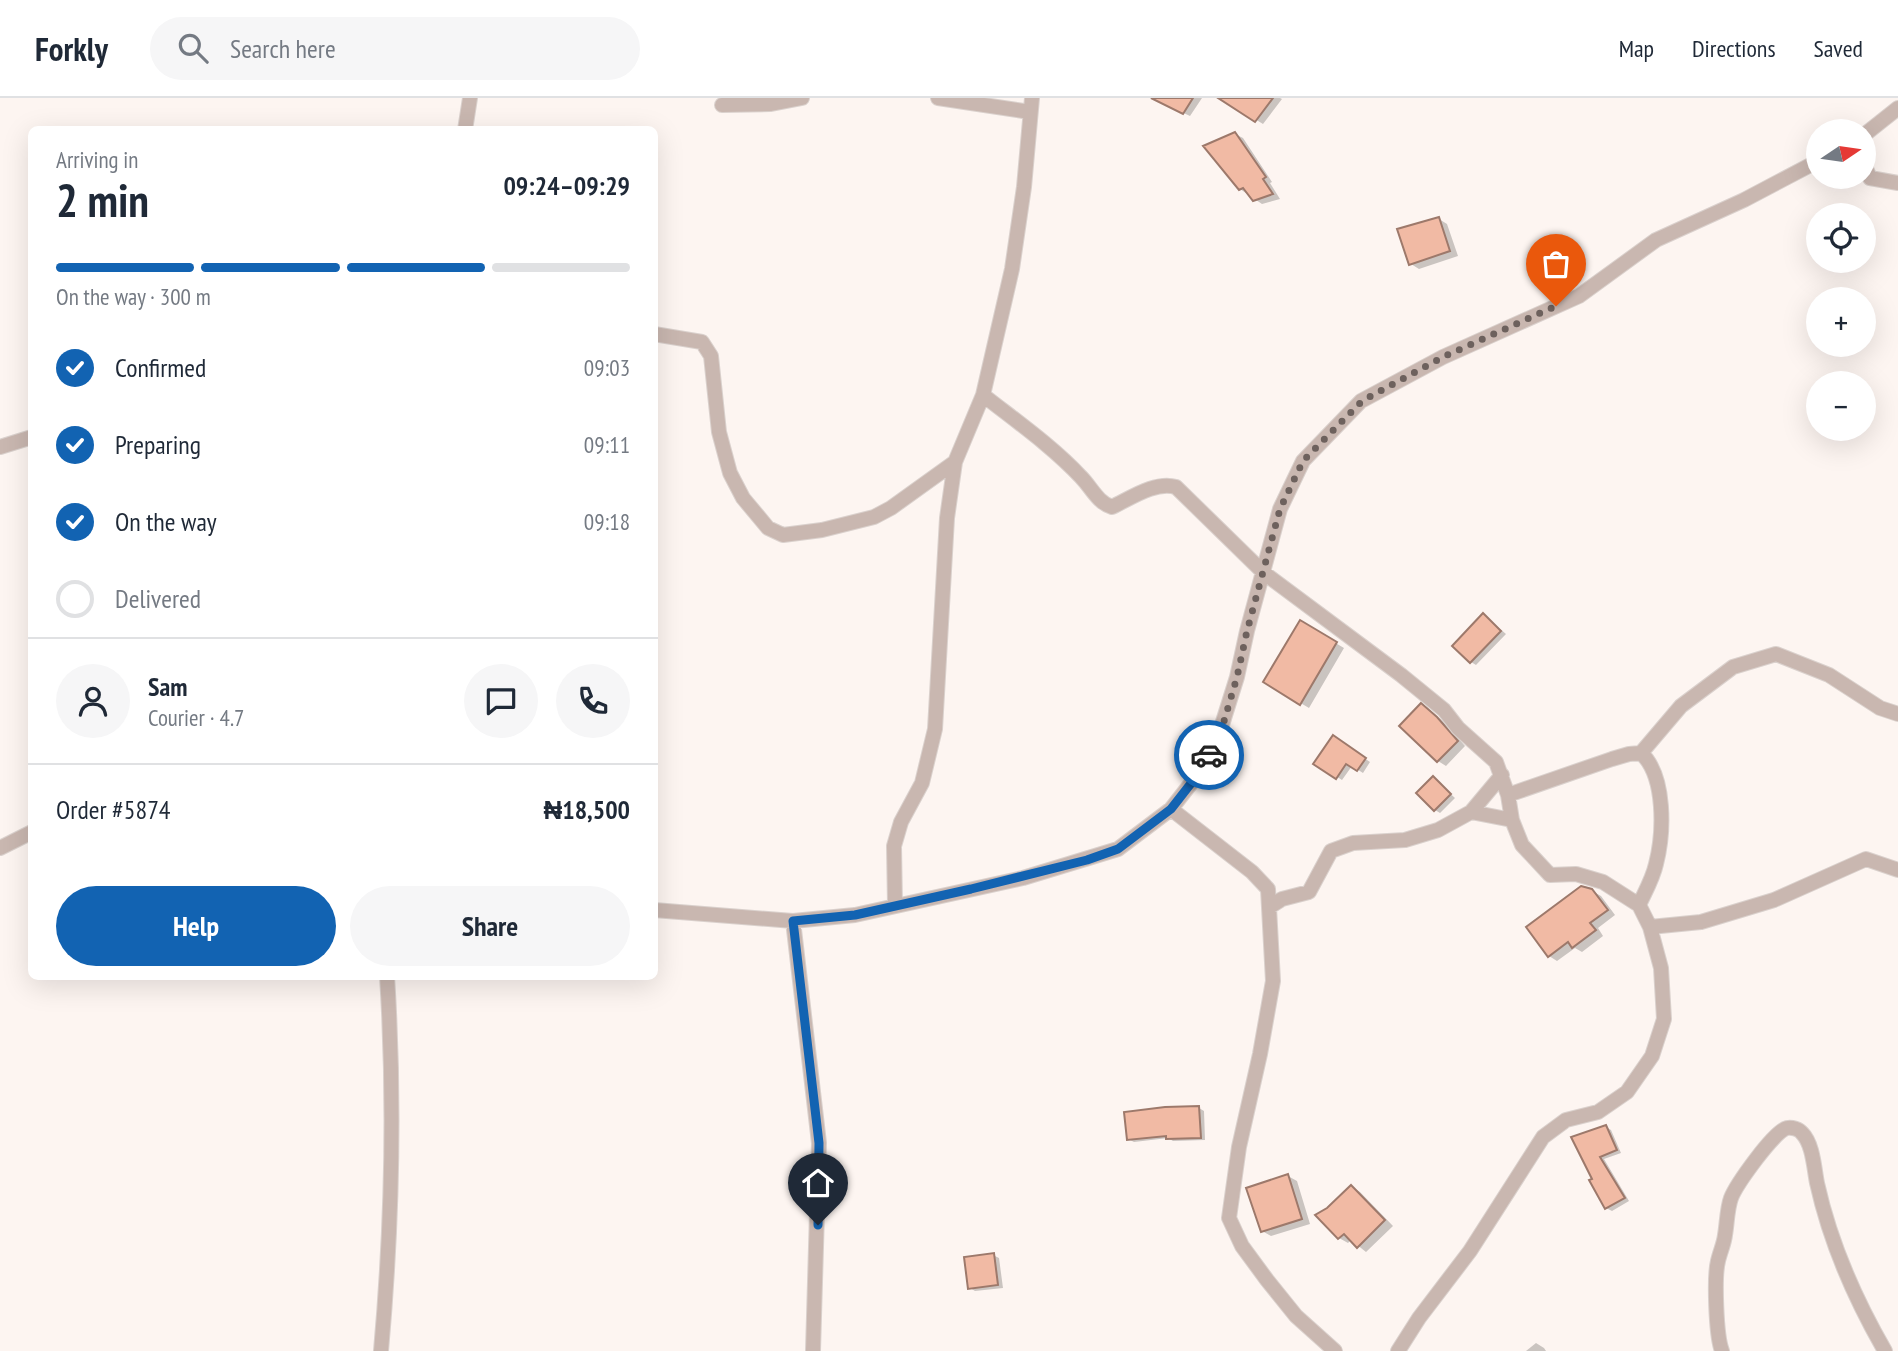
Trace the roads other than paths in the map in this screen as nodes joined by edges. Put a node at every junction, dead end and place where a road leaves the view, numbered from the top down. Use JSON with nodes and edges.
{"nodes":[{"id":1,"x":470,"y":98,"type":"edge"},
{"id":2,"x":802,"y":98,"type":"edge"},
{"id":3,"x":938,"y":98,"type":"edge"},
{"id":4,"x":722,"y":105,"type":"dead end"},
{"id":5,"x":1031,"y":105,"type":"edge"},
{"id":6,"x":1898,"y":108,"type":"edge"},
{"id":7,"x":1876,"y":125,"type":"edge"},
{"id":8,"x":466,"y":126,"type":"edge"},
{"id":9,"x":1806,"y":167,"type":"edge"},
{"id":10,"x":1876,"y":179,"type":"edge"},
{"id":11,"x":1898,"y":183,"type":"edge"},
{"id":12,"x":658,"y":335,"type":"edge"},
{"id":13,"x":983,"y":395,"type":"junction"},
{"id":14,"x":28,"y":439,"type":"edge"},
{"id":15,"x":0,"y":447,"type":"edge"},
{"id":16,"x":955,"y":462,"type":"junction"},
{"id":17,"x":1264,"y":573,"type":"junction"},
{"id":18,"x":1898,"y":714,"type":"edge"},
{"id":19,"x":1641,"y":753,"type":"junction"},
{"id":20,"x":1502,"y":775,"type":"junction"},
{"id":21,"x":1508,"y":795,"type":"junction"},
{"id":22,"x":1171,"y":809,"type":"junction"},
{"id":23,"x":1471,"y":812,"type":"junction"},
{"id":24,"x":1512,"y":820,"type":"junction"},
{"id":25,"x":28,"y":834,"type":"edge"},
{"id":26,"x":0,"y":848,"type":"edge"},
{"id":27,"x":1898,"y":870,"type":"edge"},
{"id":28,"x":895,"y":905,"type":"junction"},
{"id":29,"x":1639,"y":905,"type":"junction"},
{"id":30,"x":1270,"y":906,"type":"junction"},
{"id":31,"x":658,"y":910,"type":"edge"},
{"id":32,"x":793,"y":921,"type":"junction"},
{"id":33,"x":1650,"y":927,"type":"junction"},
{"id":34,"x":387,"y":980,"type":"edge"},
{"id":35,"x":381,"y":1351,"type":"edge"},
{"id":36,"x":813,"y":1351,"type":"edge"},
{"id":37,"x":1335,"y":1351,"type":"edge"},
{"id":38,"x":1398,"y":1351,"type":"edge"},
{"id":39,"x":1722,"y":1351,"type":"edge"},
{"id":40,"x":1885,"y":1351,"type":"edge"}],
"edges":[{"from":1,"to":8,"type":"street"},
{"from":2,"to":4,"type":"street"},
{"from":3,"to":5,"type":"street"},
{"from":5,"to":13,"type":"street"},
{"from":6,"to":7,"type":"street"},
{"from":9,"to":17,"type":"street"},
{"from":10,"to":11,"type":"street"},
{"from":12,"to":16,"type":"street"},
{"from":13,"to":16,"type":"street"},
{"from":13,"to":17,"type":"street"},
{"from":14,"to":15,"type":"street"},
{"from":16,"to":28,"type":"street"},
{"from":17,"to":20,"type":"street"},
{"from":17,"to":22,"type":"street"},
{"from":18,"to":19,"type":"street"},
{"from":19,"to":21,"type":"street"},
{"from":19,"to":29,"type":"street"},
{"from":20,"to":21,"type":"street"},
{"from":20,"to":23,"type":"street"},
{"from":21,"to":24,"type":"street"},
{"from":22,"to":28,"type":"street"},
{"from":22,"to":30,"type":"street"},
{"from":23,"to":24,"type":"street"},
{"from":23,"to":30,"type":"street"},
{"from":24,"to":29,"type":"street"},
{"from":25,"to":26,"type":"street"},
{"from":27,"to":33,"type":"street"},
{"from":28,"to":32,"type":"street"},
{"from":29,"to":33,"type":"street"},
{"from":30,"to":37,"type":"street"},
{"from":31,"to":32,"type":"street"},
{"from":32,"to":36,"type":"street"},
{"from":33,"to":38,"type":"street"},
{"from":34,"to":35,"type":"street"},
{"from":39,"to":40,"type":"street"}]}
